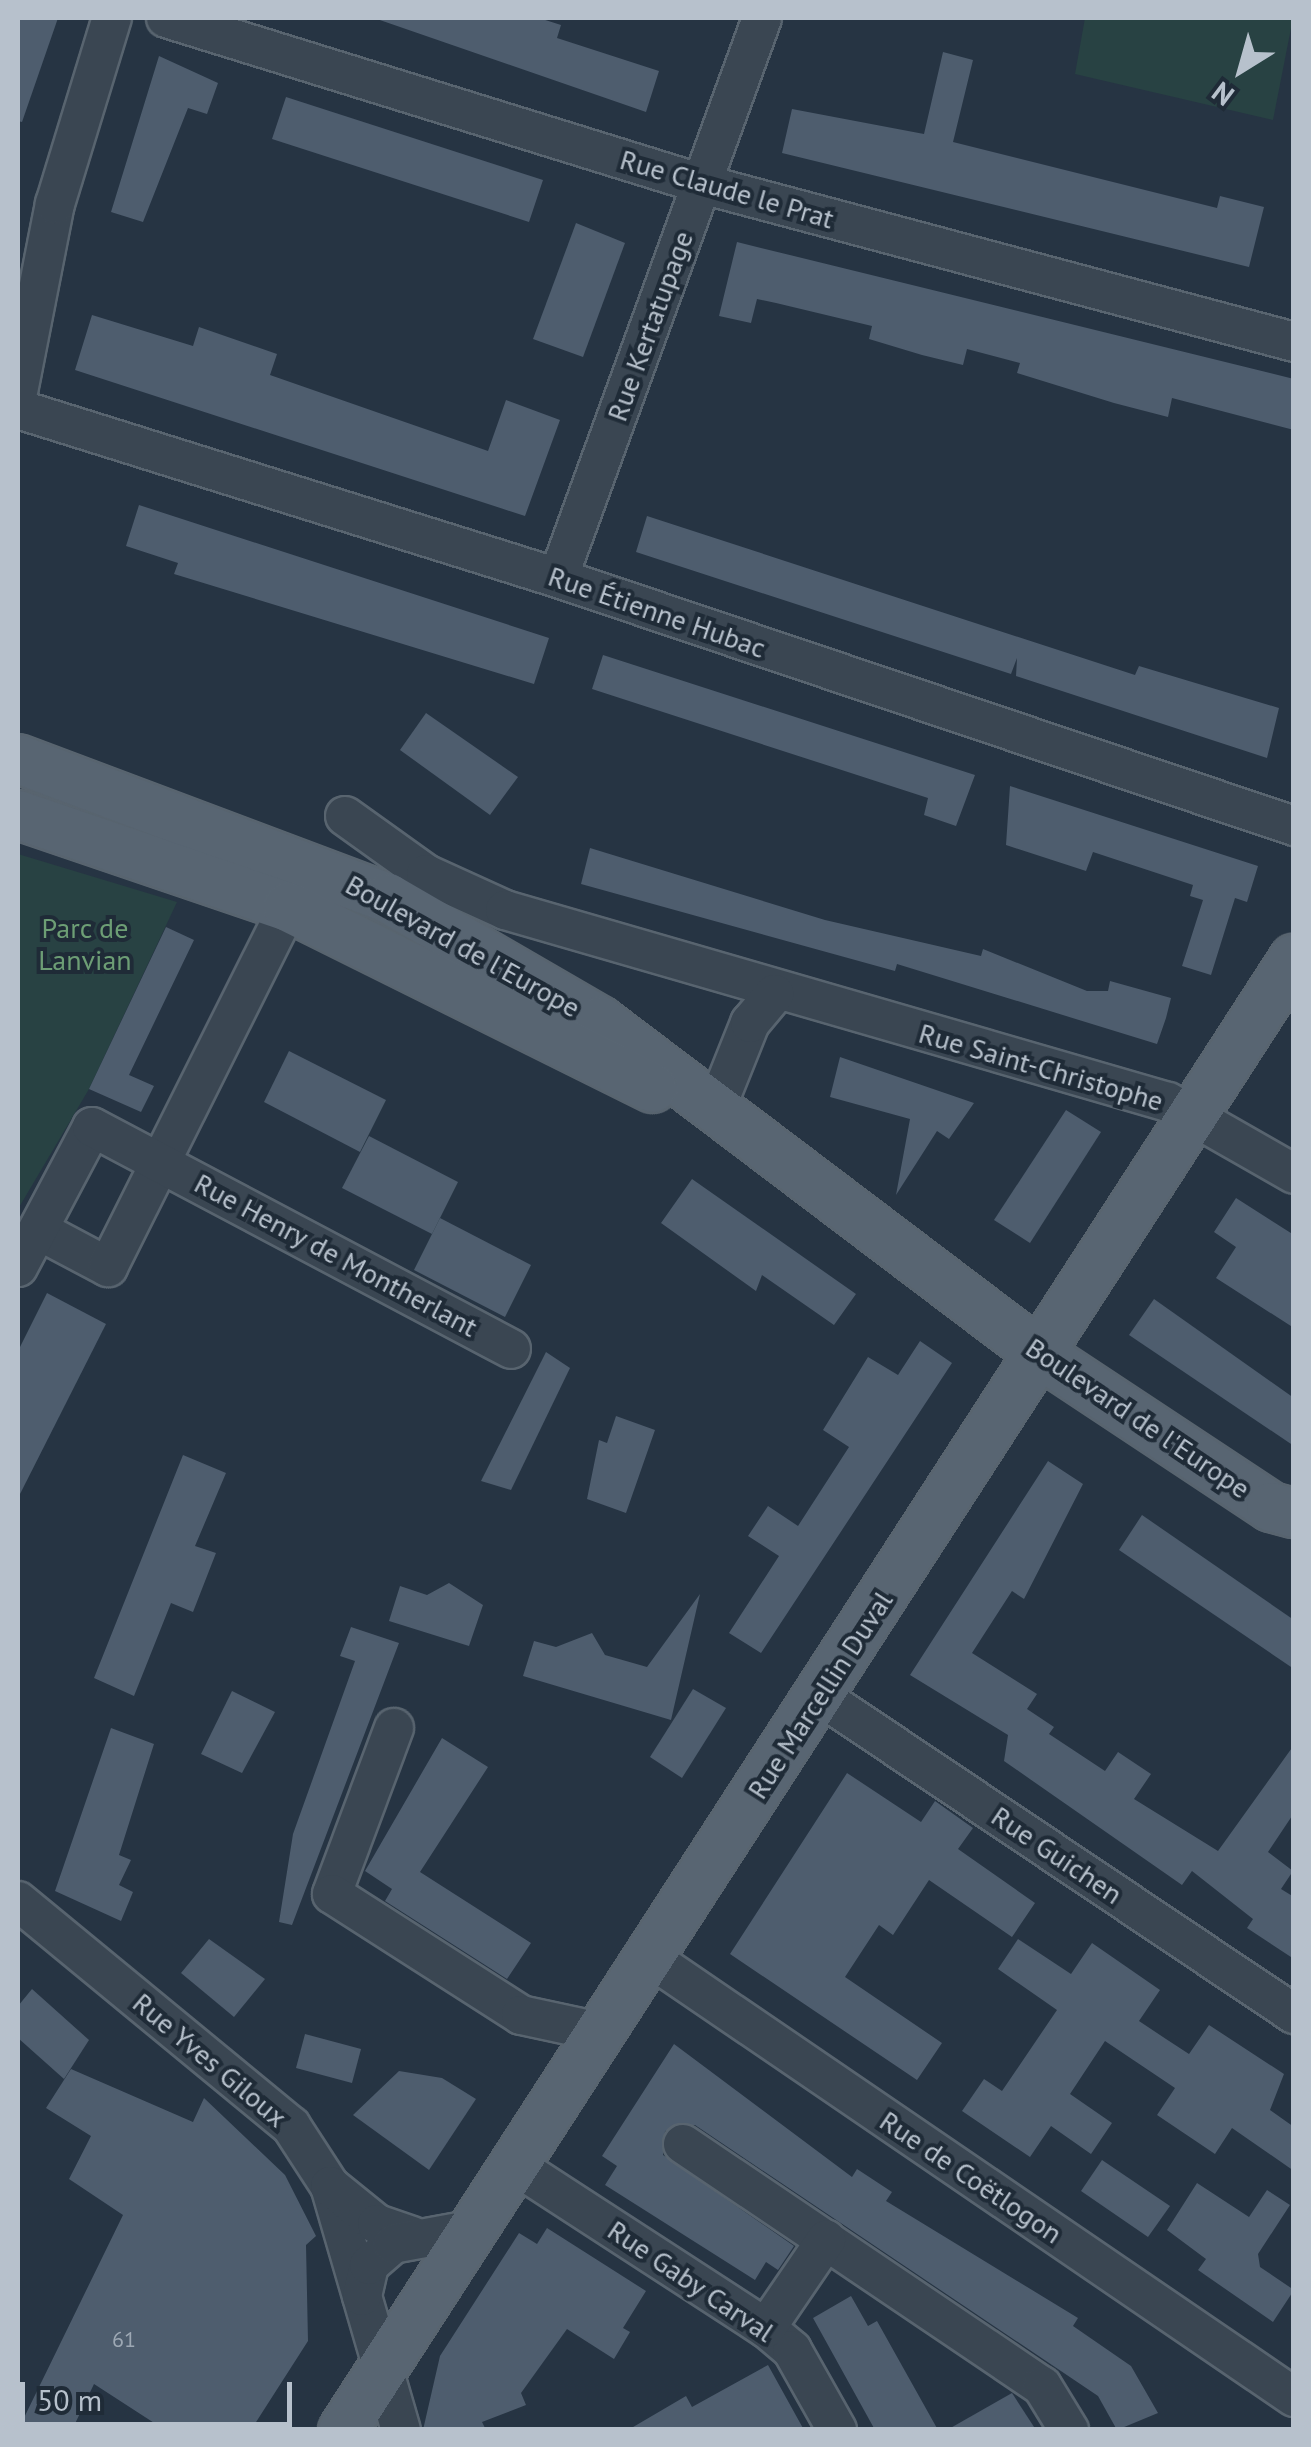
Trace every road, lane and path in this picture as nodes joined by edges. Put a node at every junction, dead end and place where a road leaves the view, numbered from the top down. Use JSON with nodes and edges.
{"nodes":[{"id":1,"x":112,"y":18,"type":"edge"},
{"id":2,"x":166,"y":18,"type":"edge"},
{"id":3,"x":762,"y":18,"type":"edge"},
{"id":4,"x":702,"y":184,"type":"junction"},
{"id":5,"x":1294,"y":342,"type":"edge"},
{"id":6,"x":18,"y":392,"type":"edge"},
{"id":7,"x":18,"y":410,"type":"edge"},
{"id":8,"x":558,"y":578,"type":"junction"},
{"id":9,"x":18,"y":760,"type":"edge"},
{"id":10,"x":18,"y":814,"type":"edge"},
{"id":11,"x":345,"y":816,"type":"dead end"},
{"id":12,"x":1294,"y":826,"type":"edge"},
{"id":13,"x":288,"y":907,"type":"junction"},
{"id":14,"x":1294,"y":959,"type":"edge"},
{"id":15,"x":774,"y":994,"type":"junction"},
{"id":16,"x":716,"y":1108,"type":"junction"},
{"id":17,"x":1194,"y":1112,"type":"junction"},
{"id":18,"x":766,"y":1147,"type":"junction"},
{"id":19,"x":160,"y":1162,"type":"junction"},
{"id":20,"x":1294,"y":1174,"type":"edge"},
{"id":21,"x":40,"y":1231,"type":"junction"},
{"id":22,"x":18,"y":1267,"type":"edge"},
{"id":23,"x":511,"y":1348,"type":"dead end"},
{"id":24,"x":1040,"y":1354,"type":"junction"},
{"id":25,"x":1286,"y":1522,"type":"edge"},
{"id":26,"x":820,"y":1696,"type":"junction"},
{"id":27,"x":394,"y":1728,"type":"dead end"},
{"id":28,"x":21,"y":1911,"type":"edge"},
{"id":29,"x":649,"y":1957,"type":"junction"},
{"id":30,"x":1294,"y":2014,"type":"edge"},
{"id":31,"x":600,"y":2032,"type":"junction"},
{"id":32,"x":684,"y":2144,"type":"dead end"},
{"id":33,"x":513,"y":2164,"type":"junction"},
{"id":34,"x":330,"y":2186,"type":"junction"},
{"id":35,"x":469,"y":2230,"type":"junction"},
{"id":36,"x":412,"y":2236,"type":"junction"},
{"id":37,"x":826,"y":2240,"type":"junction"},
{"id":38,"x":362,"y":2296,"type":"junction"},
{"id":39,"x":766,"y":2328,"type":"junction"},
{"id":40,"x":380,"y":2368,"type":"junction"},
{"id":41,"x":1294,"y":2397,"type":"edge"},
{"id":42,"x":343,"y":2430,"type":"edge"},
{"id":43,"x":400,"y":2430,"type":"edge"},
{"id":44,"x":837,"y":2430,"type":"edge"},
{"id":45,"x":1070,"y":2430,"type":"edge"}],
"edges":[{"from":1,"to":6,"type":"street"},
{"from":2,"to":4,"type":"street","name":"Rue Claude le Prat"},
{"from":3,"to":4,"type":"street","name":"Rue Kertatupage"},
{"from":4,"to":5,"type":"street","name":"Rue Claude le Prat"},
{"from":4,"to":8,"type":"street","name":"Rue Kertatupage"},
{"from":7,"to":8,"type":"street","name":"Rue Étienne Hubac"},
{"from":8,"to":12,"type":"street","name":"Rue Étienne Hubac"},
{"from":9,"to":16,"type":"main road","name":"Boulevard de l'Europe"},
{"from":10,"to":13,"type":"main road","name":"Boulevard de l'Europe"},
{"from":11,"to":15,"type":"street","name":"Rue Saint-Christophe"},
{"from":13,"to":18,"type":"main road","name":"Boulevard de l'Europe"},
{"from":13,"to":19,"type":"street","name":"Rue Henry de Montherlant"},
{"from":14,"to":17,"type":"main road","name":"Rue Marcellin Duval"},
{"from":15,"to":16,"type":"street"},
{"from":15,"to":17,"type":"street","name":"Rue Saint-Christophe"},
{"from":16,"to":18,"type":"main road","name":"Boulevard de l'Europe"},
{"from":17,"to":20,"type":"street","name":"Rue Saint-Christophe"},
{"from":17,"to":24,"type":"main road","name":"Rue Marcellin Duval"},
{"from":18,"to":24,"type":"main road","name":"Boulevard de l'Europe"},
{"from":19,"to":21,"type":"street","name":"Rue Henry de Montherlant"},
{"from":19,"to":21,"type":"street","name":"Rue Henry de Montherlant"},
{"from":19,"to":23,"type":"street","name":"Rue Henry de Montherlant"},
{"from":21,"to":22,"type":"street","name":"Rue Henry de Montherlant"},
{"from":24,"to":25,"type":"main road","name":"Boulevard de l'Europe"},
{"from":24,"to":26,"type":"main road","name":"Rue Marcellin Duval"},
{"from":26,"to":29,"type":"main road","name":"Rue Marcellin Duval"},
{"from":26,"to":30,"type":"street","name":"Rue Guichen"},
{"from":27,"to":31,"type":"street"},
{"from":28,"to":34,"type":"street","name":"Rue Yves Giloux"},
{"from":29,"to":31,"type":"main road","name":"Rue Marcellin Duval"},
{"from":29,"to":41,"type":"street","name":"Rue de Coëtlogon"},
{"from":31,"to":33,"type":"main road","name":"Rue Marcellin Duval"},
{"from":32,"to":37,"type":"street"},
{"from":33,"to":35,"type":"main road","name":"Rue Marcellin Duval"},
{"from":33,"to":39,"type":"street","name":"Rue Gaby Carval"},
{"from":34,"to":36,"type":"street"},
{"from":34,"to":38,"type":"street","name":"Rue Yves Giloux"},
{"from":35,"to":36,"type":"street"},
{"from":35,"to":40,"type":"main road","name":"Rue Marcellin Duval"},
{"from":36,"to":38,"type":"street"},
{"from":37,"to":39,"type":"street"},
{"from":37,"to":45,"type":"street"},
{"from":38,"to":40,"type":"street","name":"Rue Yves Giloux"},
{"from":39,"to":44,"type":"street","name":"Rue Gaby Carval"},
{"from":40,"to":42,"type":"main road","name":"Rue Marcellin Duval"},
{"from":40,"to":43,"type":"street","name":"Rue Yves Giloux"}]}
